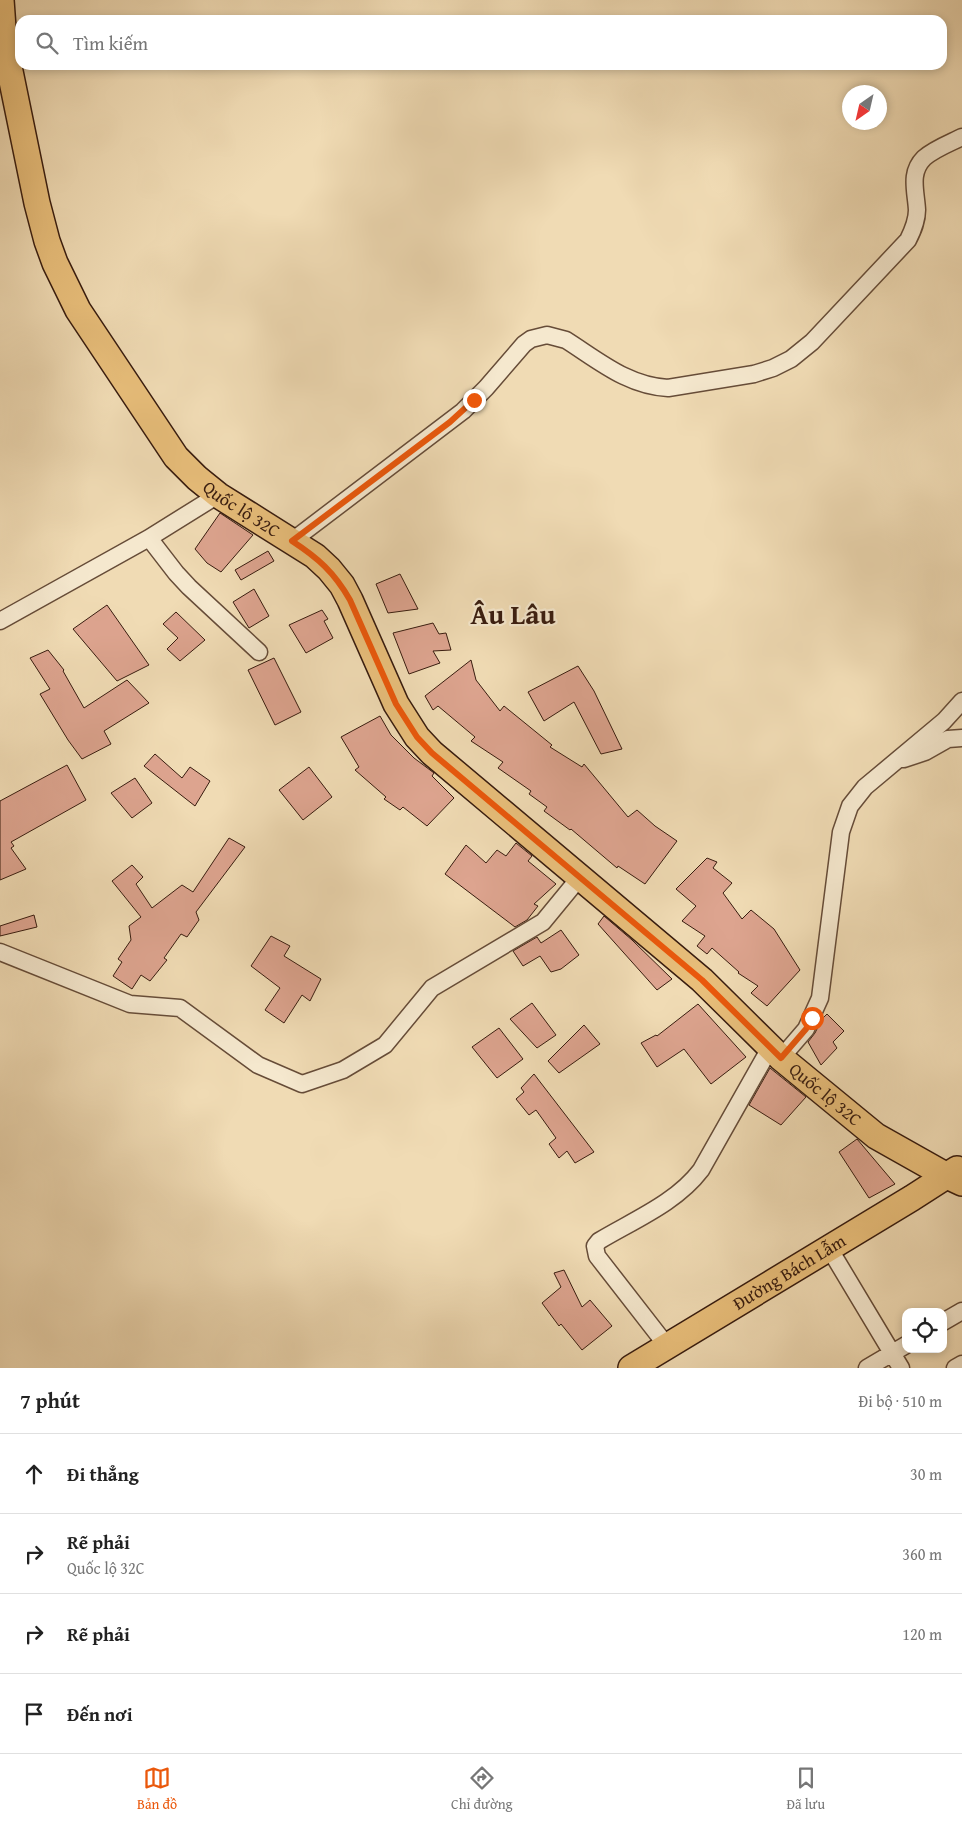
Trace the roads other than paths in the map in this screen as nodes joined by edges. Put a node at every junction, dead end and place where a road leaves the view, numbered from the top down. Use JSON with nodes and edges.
{"nodes":[{"id":1,"x":1,"y":0,"type":"edge"},
{"id":2,"x":962,"y":137,"type":"edge"},
{"id":3,"x":218,"y":495,"type":"junction"},
{"id":4,"x":150,"y":538,"type":"junction"},
{"id":5,"x":292,"y":541,"type":"junction"},
{"id":6,"x":0,"y":620,"type":"edge"},
{"id":7,"x":259,"y":652,"type":"dead end"},
{"id":8,"x":962,"y":702,"type":"edge"},
{"id":9,"x":962,"y":738,"type":"edge"},
{"id":10,"x":895,"y":762,"type":"junction"},
{"id":11,"x":580,"y":877,"type":"junction"},
{"id":12,"x":0,"y":952,"type":"edge"},
{"id":13,"x":776,"y":1053,"type":"junction"},
{"id":14,"x":957,"y":1175,"type":"edge"},
{"id":15,"x":829,"y":1248,"type":"junction"},
{"id":16,"x":962,"y":1311,"type":"edge"},
{"id":17,"x":947,"y":1320,"type":"edge"},
{"id":18,"x":667,"y":1346,"type":"junction"},
{"id":19,"x":899,"y":1349,"type":"edge"},
{"id":20,"x":962,"y":1364,"type":"edge"},
{"id":21,"x":634,"y":1367,"type":"edge"},
{"id":22,"x":867,"y":1368,"type":"edge"},
{"id":23,"x":901,"y":1368,"type":"edge"},
{"id":24,"x":955,"y":1368,"type":"edge"}],
"edges":[{"from":1,"to":3,"type":"main road","name":"Quốc lộ 32C"},
{"from":2,"to":5,"type":"street"},
{"from":3,"to":4,"type":"street"},
{"from":3,"to":5,"type":"main road","name":"Quốc lộ 32C"},
{"from":4,"to":6,"type":"street"},
{"from":4,"to":7,"type":"street"},
{"from":5,"to":11,"type":"main road","name":"Quốc lộ 32C"},
{"from":8,"to":10,"type":"street"},
{"from":9,"to":10,"type":"street"},
{"from":10,"to":13,"type":"street"},
{"from":11,"to":12,"type":"street"},
{"from":11,"to":13,"type":"main road","name":"Quốc lộ 32C"},
{"from":13,"to":14,"type":"main road","name":"Quốc lộ 32C"},
{"from":13,"to":18,"type":"street"},
{"from":14,"to":15,"type":"main road","name":"Đường Bách Lẫm"},
{"from":15,"to":18,"type":"main road","name":"Đường Bách Lẫm"},
{"from":15,"to":19,"type":"street"},
{"from":16,"to":17,"type":"street"},
{"from":18,"to":21,"type":"main road","name":"Đường Bách Lẫm"},
{"from":19,"to":22,"type":"street"},
{"from":19,"to":23,"type":"street"},
{"from":20,"to":24,"type":"street"}]}
